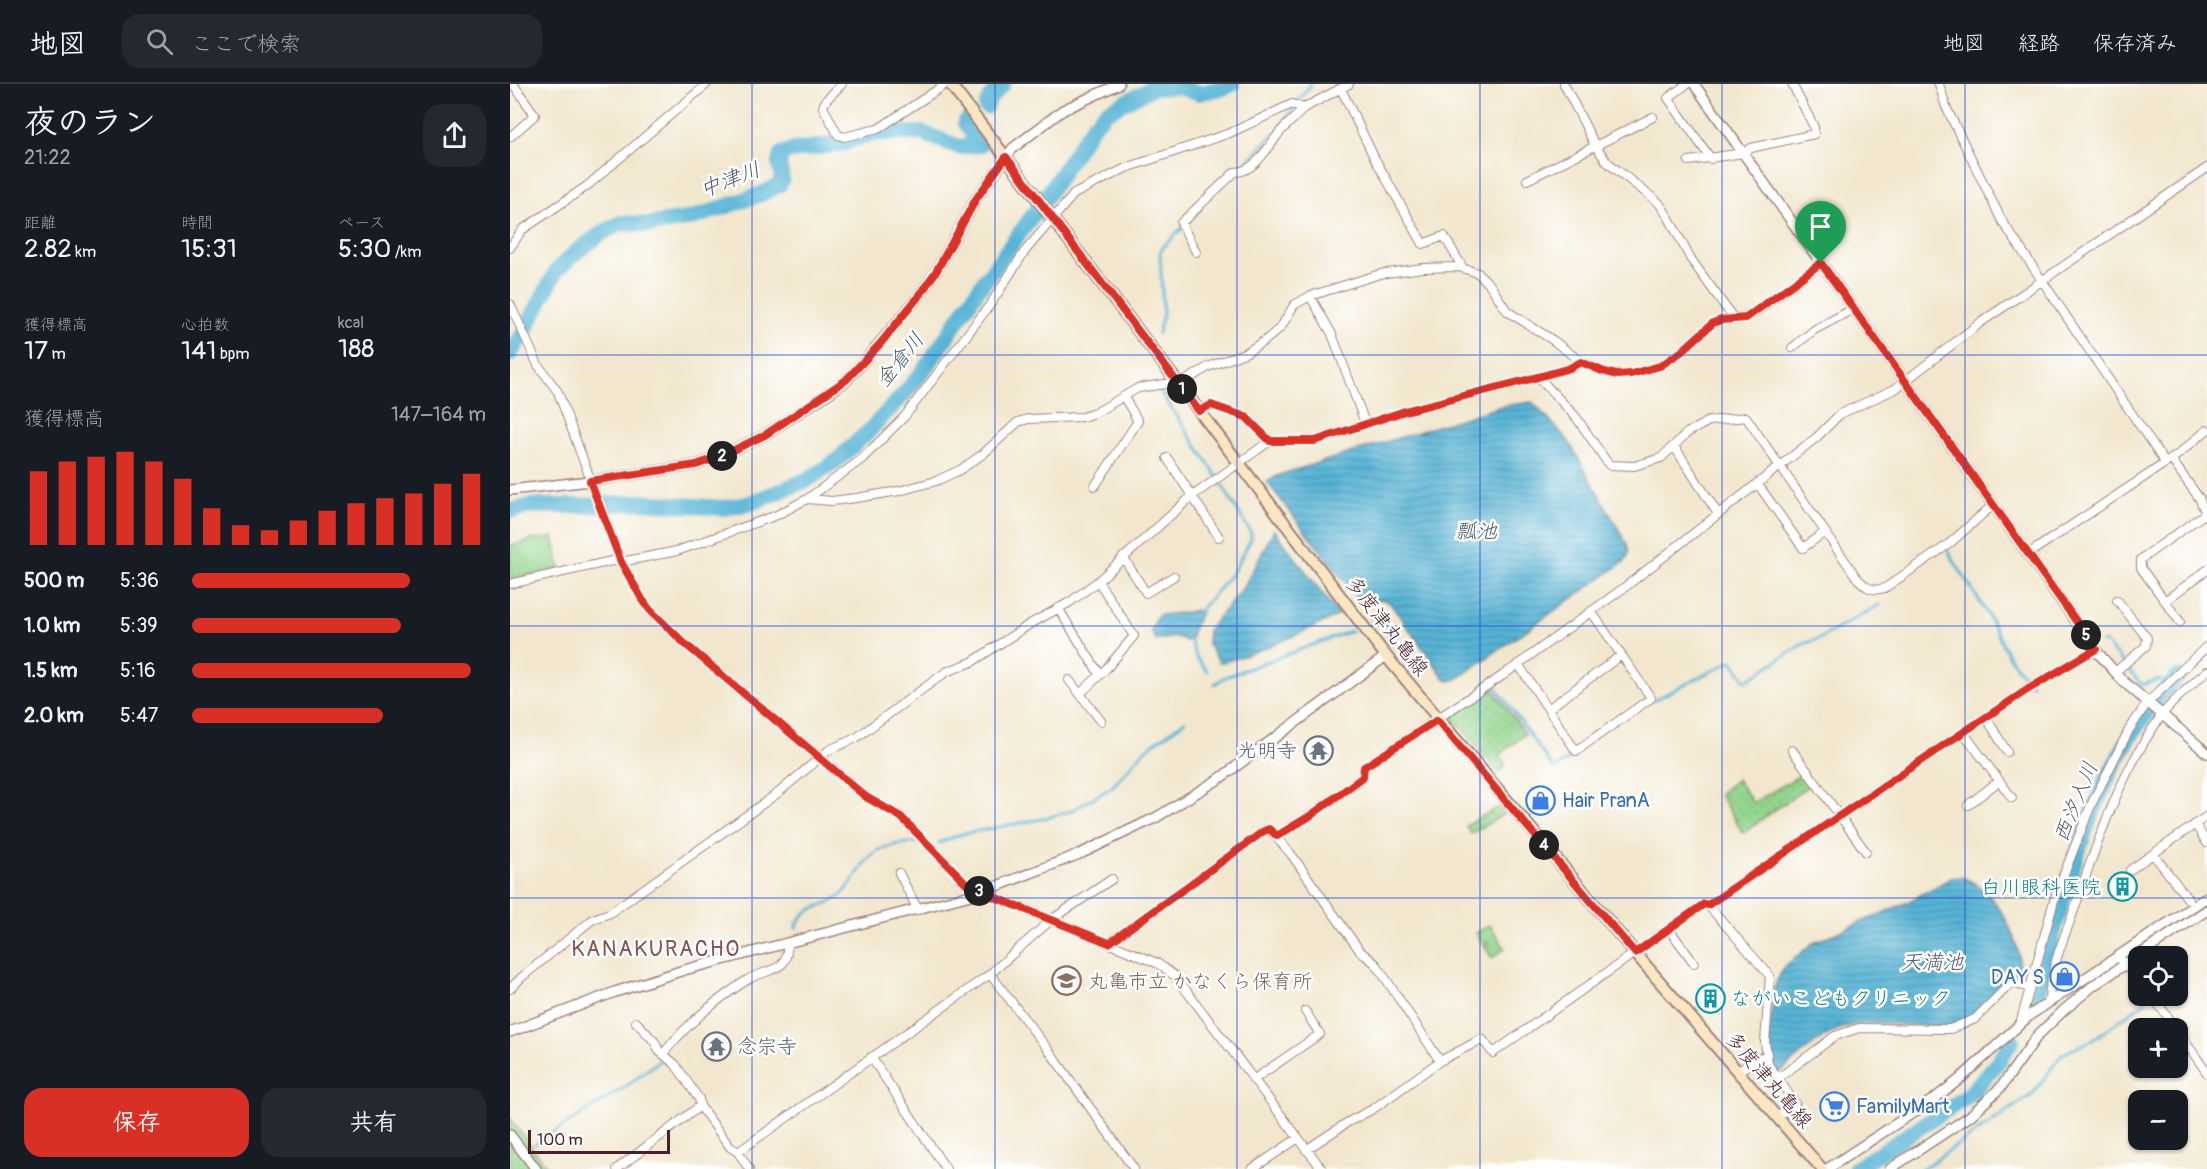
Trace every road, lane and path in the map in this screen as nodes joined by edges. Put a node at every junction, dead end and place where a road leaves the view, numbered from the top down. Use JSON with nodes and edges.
{"nodes":[{"id":1,"x":513,"y":84,"type":"edge"},
{"id":2,"x":707,"y":84,"type":"edge"},
{"id":3,"x":842,"y":84,"type":"edge"},
{"id":4,"x":948,"y":84,"type":"edge"},
{"id":5,"x":1119,"y":84,"type":"edge"},
{"id":6,"x":1349,"y":84,"type":"edge"},
{"id":7,"x":1564,"y":84,"type":"edge"},
{"id":8,"x":1687,"y":84,"type":"edge"},
{"id":9,"x":1694,"y":84,"type":"edge"},
{"id":10,"x":1792,"y":84,"type":"edge"},
{"id":11,"x":1939,"y":84,"type":"edge"},
{"id":12,"x":1341,"y":89,"type":"junction"},
{"id":13,"x":1298,"y":107,"type":"junction"},
{"id":14,"x":1653,"y":117,"type":"dead end"},
{"id":15,"x":510,"y":137,"type":"edge"},
{"id":16,"x":1596,"y":146,"type":"junction"},
{"id":17,"x":1743,"y":153,"type":"junction"},
{"id":18,"x":1006,"y":157,"type":"junction"},
{"id":19,"x":1711,"y":159,"type":"junction"},
{"id":20,"x":1689,"y":162,"type":"dead end"},
{"id":21,"x":2207,"y":168,"type":"edge"},
{"id":22,"x":1527,"y":180,"type":"dead end"},
{"id":23,"x":1053,"y":220,"type":"junction"},
{"id":24,"x":510,"y":248,"type":"edge"},
{"id":25,"x":1196,"y":252,"type":"dead end"},
{"id":26,"x":1821,"y":263,"type":"junction"},
{"id":27,"x":1462,"y":268,"type":"junction"},
{"id":28,"x":2042,"y":281,"type":"junction"},
{"id":29,"x":1310,"y":296,"type":"junction"},
{"id":30,"x":510,"y":304,"type":"edge"},
{"id":31,"x":1853,"y":309,"type":"junction"},
{"id":32,"x":1734,"y":320,"type":"junction"},
{"id":33,"x":1792,"y":348,"type":"dead end"},
{"id":34,"x":1581,"y":362,"type":"junction"},
{"id":35,"x":1538,"y":377,"type":"junction"},
{"id":36,"x":1905,"y":381,"type":"junction"},
{"id":37,"x":1176,"y":382,"type":"junction"},
{"id":38,"x":1125,"y":397,"type":"junction"},
{"id":39,"x":1199,"y":411,"type":"junction"},
{"id":40,"x":1365,"y":423,"type":"junction"},
{"id":41,"x":2207,"y":430,"type":"edge"},
{"id":42,"x":1270,"y":441,"type":"junction"},
{"id":43,"x":1674,"y":446,"type":"junction"},
{"id":44,"x":1167,"y":458,"type":"dead end"},
{"id":45,"x":2168,"y":461,"type":"junction"},
{"id":46,"x":1240,"y":463,"type":"junction"},
{"id":47,"x":1779,"y":466,"type":"junction"},
{"id":48,"x":1757,"y":483,"type":"junction"},
{"id":49,"x":592,"y":485,"type":"junction"},
{"id":50,"x":1095,"y":486,"type":"dead end"},
{"id":51,"x":510,"y":490,"type":"edge"},
{"id":52,"x":1191,"y":497,"type":"junction"},
{"id":53,"x":807,"y":499,"type":"junction"},
{"id":54,"x":1993,"y":505,"type":"junction"},
{"id":55,"x":1718,"y":514,"type":"junction"},
{"id":56,"x":2206,"y":514,"type":"edge"},
{"id":57,"x":1825,"y":532,"type":"junction"},
{"id":58,"x":1219,"y":537,"type":"dead end"},
{"id":59,"x":2028,"y":554,"type":"junction"},
{"id":60,"x":1123,"y":557,"type":"junction"},
{"id":61,"x":621,"y":562,"type":"junction"},
{"id":62,"x":2207,"y":570,"type":"edge"},
{"id":63,"x":1174,"y":576,"type":"dead end"},
{"id":64,"x":1098,"y":580,"type":"junction"},
{"id":65,"x":510,"y":584,"type":"edge"},
{"id":66,"x":2117,"y":600,"type":"dead end"},
{"id":67,"x":2165,"y":601,"type":"junction"},
{"id":68,"x":1058,"y":608,"type":"junction"},
{"id":69,"x":1592,"y":611,"type":"junction"},
{"id":70,"x":2180,"y":622,"type":"dead end"},
{"id":71,"x":2207,"y":646,"type":"edge"},
{"id":72,"x":2096,"y":649,"type":"junction"},
{"id":73,"x":1386,"y":656,"type":"junction"},
{"id":74,"x":1620,"y":656,"type":"junction"},
{"id":75,"x":1518,"y":664,"type":"junction"},
{"id":76,"x":2121,"y":668,"type":"junction"},
{"id":77,"x":2207,"y":671,"type":"edge"},
{"id":78,"x":1100,"y":675,"type":"junction"},
{"id":79,"x":1068,"y":680,"type":"dead end"},
{"id":80,"x":1080,"y":694,"type":"junction"},
{"id":81,"x":2148,"y":703,"type":"junction"},
{"id":82,"x":1548,"y":709,"type":"junction"},
{"id":83,"x":2162,"y":716,"type":"junction"},
{"id":84,"x":1986,"y":717,"type":"junction"},
{"id":85,"x":1437,"y":720,"type":"junction"},
{"id":86,"x":1101,"y":721,"type":"dead end"},
{"id":87,"x":1963,"y":732,"type":"junction"},
{"id":88,"x":1792,"y":750,"type":"dead end"},
{"id":89,"x":2007,"y":752,"type":"dead end"},
{"id":90,"x":2207,"y":753,"type":"edge"},
{"id":91,"x":820,"y":757,"type":"junction"},
{"id":92,"x":2000,"y":782,"type":"junction"},
{"id":93,"x":2012,"y":798,"type":"dead end"},
{"id":94,"x":1968,"y":805,"type":"dead end"},
{"id":95,"x":1839,"y":815,"type":"junction"},
{"id":96,"x":2207,"y":816,"type":"edge"},
{"id":97,"x":2195,"y":824,"type":"junction"},
{"id":98,"x":1277,"y":836,"type":"junction"},
{"id":99,"x":2207,"y":843,"type":"edge"},
{"id":100,"x":1866,"y":852,"type":"dead end"},
{"id":101,"x":2152,"y":854,"type":"junction"},
{"id":102,"x":2130,"y":870,"type":"dead end"},
{"id":103,"x":899,"y":873,"type":"dead end"},
{"id":104,"x":1112,"y":879,"type":"dead end"},
{"id":105,"x":982,"y":892,"type":"junction"},
{"id":106,"x":2207,"y":897,"type":"edge"},
{"id":107,"x":2188,"y":899,"type":"dead end"},
{"id":108,"x":1708,"y":905,"type":"junction"},
{"id":109,"x":918,"y":910,"type":"junction"},
{"id":110,"x":2207,"y":910,"type":"edge"},
{"id":111,"x":1052,"y":920,"type":"junction"},
{"id":112,"x":1669,"y":928,"type":"junction"},
{"id":113,"x":788,"y":943,"type":"junction"},
{"id":114,"x":1109,"y":943,"type":"junction"},
{"id":115,"x":1635,"y":953,"type":"junction"},
{"id":116,"x":2118,"y":956,"type":"junction"},
{"id":117,"x":1694,"y":963,"type":"dead end"},
{"id":118,"x":2124,"y":966,"type":"junction"},
{"id":119,"x":2128,"y":970,"type":"edge"},
{"id":120,"x":990,"y":974,"type":"junction"},
{"id":121,"x":2030,"y":988,"type":"junction"},
{"id":122,"x":510,"y":989,"type":"edge"},
{"id":123,"x":2049,"y":1002,"type":"junction"},
{"id":124,"x":1305,"y":1011,"type":"dead end"},
{"id":125,"x":636,"y":1022,"type":"dead end"},
{"id":126,"x":2020,"y":1024,"type":"junction"},
{"id":127,"x":510,"y":1032,"type":"edge"},
{"id":128,"x":2188,"y":1046,"type":"edge"},
{"id":129,"x":663,"y":1054,"type":"junction"},
{"id":130,"x":1767,"y":1054,"type":"junction"},
{"id":131,"x":871,"y":1057,"type":"junction"},
{"id":132,"x":1440,"y":1061,"type":"junction"},
{"id":133,"x":1738,"y":1071,"type":"junction"},
{"id":134,"x":2207,"y":1073,"type":"edge"},
{"id":135,"x":1777,"y":1079,"type":"junction"},
{"id":136,"x":1253,"y":1080,"type":"junction"},
{"id":137,"x":700,"y":1106,"type":"junction"},
{"id":138,"x":1777,"y":1116,"type":"junction"},
{"id":139,"x":510,"y":1135,"type":"edge"},
{"id":140,"x":1297,"y":1139,"type":"junction"},
{"id":141,"x":1306,"y":1150,"type":"junction"},
{"id":142,"x":738,"y":1152,"type":"junction"},
{"id":143,"x":536,"y":1169,"type":"edge"},
{"id":144,"x":617,"y":1169,"type":"edge"},
{"id":145,"x":748,"y":1169,"type":"edge"},
{"id":146,"x":946,"y":1169,"type":"edge"},
{"id":147,"x":1134,"y":1169,"type":"edge"},
{"id":148,"x":1252,"y":1169,"type":"edge"},
{"id":149,"x":1322,"y":1169,"type":"edge"},
{"id":150,"x":1822,"y":1169,"type":"edge"},
{"id":151,"x":1827,"y":1169,"type":"edge"},
{"id":152,"x":1890,"y":1169,"type":"edge"}],
"edges":[{"from":1,"to":15,"type":"street"},
{"from":2,"to":24,"type":"street"},
{"from":3,"to":4,"type":"street"},
{"from":4,"to":18,"type":"main road","name":"多度津丸亀線"},
{"from":5,"to":18,"type":"street"},
{"from":6,"to":12,"type":"street"},
{"from":7,"to":16,"type":"street"},
{"from":8,"to":19,"type":"street"},
{"from":9,"to":17,"type":"street"},
{"from":10,"to":17,"type":"street"},
{"from":11,"to":28,"type":"street"},
{"from":12,"to":13,"type":"street"},
{"from":12,"to":27,"type":"street"},
{"from":13,"to":23,"type":"street"},
{"from":13,"to":25,"type":"street"},
{"from":14,"to":16,"type":"street"},
{"from":16,"to":22,"type":"street"},
{"from":16,"to":32,"type":"street"},
{"from":17,"to":19,"type":"street"},
{"from":17,"to":26,"type":"street"},
{"from":18,"to":23,"type":"main road","name":"多度津丸亀線"},
{"from":18,"to":49,"type":"street"},
{"from":19,"to":20,"type":"street"},
{"from":21,"to":28,"type":"street"},
{"from":23,"to":37,"type":"main road","name":"多度津丸亀線"},
{"from":23,"to":53,"type":"street"},
{"from":26,"to":31,"type":"street"},
{"from":26,"to":32,"type":"street"},
{"from":27,"to":29,"type":"street"},
{"from":27,"to":34,"type":"street"},
{"from":28,"to":36,"type":"street"},
{"from":28,"to":45,"type":"street"},
{"from":29,"to":37,"type":"street"},
{"from":29,"to":40,"type":"street"},
{"from":30,"to":49,"type":"street"},
{"from":31,"to":33,"type":"street"},
{"from":31,"to":36,"type":"street"},
{"from":32,"to":34,"type":"street"},
{"from":34,"to":35,"type":"street"},
{"from":35,"to":40,"type":"street"},
{"from":35,"to":43,"type":"street"},
{"from":36,"to":47,"type":"street"},
{"from":36,"to":54,"type":"street"},
{"from":37,"to":38,"type":"street"},
{"from":37,"to":39,"type":"main road","name":"多度津丸亀線"},
{"from":38,"to":50,"type":"street"},
{"from":38,"to":53,"type":"street"},
{"from":39,"to":42,"type":"street"},
{"from":39,"to":46,"type":"main road","name":"多度津丸亀線"},
{"from":40,"to":42,"type":"street"},
{"from":41,"to":45,"type":"street"},
{"from":42,"to":46,"type":"street"},
{"from":43,"to":47,"type":"street"},
{"from":43,"to":55,"type":"street"},
{"from":44,"to":52,"type":"street"},
{"from":45,"to":56,"type":"street"},
{"from":45,"to":59,"type":"street"},
{"from":46,"to":52,"type":"street"},
{"from":46,"to":73,"type":"main road","name":"多度津丸亀線"},
{"from":47,"to":48,"type":"street"},
{"from":47,"to":57,"type":"street"},
{"from":48,"to":55,"type":"street"},
{"from":48,"to":57,"type":"street"},
{"from":49,"to":51,"type":"street"},
{"from":49,"to":61,"type":"street"},
{"from":52,"to":58,"type":"street"},
{"from":52,"to":60,"type":"street"},
{"from":53,"to":61,"type":"street"},
{"from":54,"to":57,"type":"street"},
{"from":54,"to":59,"type":"street"},
{"from":55,"to":69,"type":"street"},
{"from":56,"to":67,"type":"street"},
{"from":59,"to":72,"type":"street"},
{"from":60,"to":63,"type":"street"},
{"from":60,"to":64,"type":"street"},
{"from":61,"to":65,"type":"street"},
{"from":61,"to":91,"type":"street"},
{"from":62,"to":67,"type":"street"},
{"from":64,"to":68,"type":"street"},
{"from":64,"to":78,"type":"street"},
{"from":66,"to":76,"type":"street"},
{"from":67,"to":70,"type":"street"},
{"from":68,"to":78,"type":"street"},
{"from":68,"to":91,"type":"street"},
{"from":69,"to":74,"type":"street"},
{"from":69,"to":75,"type":"street"},
{"from":71,"to":81,"type":"street"},
{"from":72,"to":76,"type":"street"},
{"from":72,"to":84,"type":"street"},
{"from":73,"to":85,"type":"main road","name":"多度津丸亀線"},
{"from":73,"to":105,"type":"street"},
{"from":74,"to":82,"type":"street"},
{"from":74,"to":82,"type":"street"},
{"from":75,"to":82,"type":"street"},
{"from":75,"to":85,"type":"street"},
{"from":76,"to":81,"type":"street"},
{"from":77,"to":83,"type":"street"},
{"from":78,"to":80,"type":"street"},
{"from":79,"to":80,"type":"street"},
{"from":80,"to":86,"type":"street"},
{"from":81,"to":83,"type":"street"},
{"from":81,"to":121,"type":"street"},
{"from":83,"to":90,"type":"street"},
{"from":83,"to":123,"type":"street"},
{"from":84,"to":87,"type":"street"},
{"from":84,"to":89,"type":"street"},
{"from":85,"to":98,"type":"street"},
{"from":85,"to":115,"type":"main road","name":"多度津丸亀線"},
{"from":87,"to":92,"type":"street"},
{"from":87,"to":95,"type":"street"},
{"from":88,"to":95,"type":"street"},
{"from":91,"to":105,"type":"street"},
{"from":91,"to":122,"type":"street"},
{"from":92,"to":93,"type":"street"},
{"from":92,"to":94,"type":"street"},
{"from":95,"to":100,"type":"street"},
{"from":95,"to":108,"type":"street"},
{"from":96,"to":97,"type":"street"},
{"from":97,"to":99,"type":"street"},
{"from":97,"to":101,"type":"street"},
{"from":98,"to":114,"type":"street"},
{"from":98,"to":132,"type":"street"},
{"from":101,"to":102,"type":"street"},
{"from":101,"to":107,"type":"street"},
{"from":103,"to":109,"type":"street"},
{"from":104,"to":111,"type":"street"},
{"from":105,"to":109,"type":"street"},
{"from":105,"to":111,"type":"street"},
{"from":106,"to":116,"type":"street"},
{"from":108,"to":112,"type":"street"},
{"from":108,"to":130,"type":"street"},
{"from":109,"to":113,"type":"street"},
{"from":110,"to":118,"type":"street"},
{"from":111,"to":114,"type":"street"},
{"from":111,"to":120,"type":"street"},
{"from":112,"to":115,"type":"street"},
{"from":112,"to":117,"type":"street"},
{"from":113,"to":127,"type":"street"},
{"from":113,"to":129,"type":"street"},
{"from":114,"to":136,"type":"street"},
{"from":115,"to":132,"type":"street"},
{"from":115,"to":133,"type":"main road","name":"多度津丸亀線"},
{"from":116,"to":118,"type":"street"},
{"from":116,"to":123,"type":"street"},
{"from":118,"to":119,"type":"street"},
{"from":118,"to":152,"type":"street"},
{"from":120,"to":131,"type":"street"},
{"from":120,"to":147,"type":"street"},
{"from":121,"to":126,"type":"street"},
{"from":121,"to":135,"type":"street"},
{"from":123,"to":126,"type":"street"},
{"from":124,"to":136,"type":"street"},
{"from":125,"to":129,"type":"street"},
{"from":126,"to":151,"type":"street"},
{"from":128,"to":134,"type":"street"},
{"from":129,"to":137,"type":"street"},
{"from":130,"to":133,"type":"street"},
{"from":130,"to":135,"type":"street"},
{"from":131,"to":142,"type":"street"},
{"from":131,"to":146,"type":"street"},
{"from":132,"to":141,"type":"street"},
{"from":133,"to":138,"type":"main road","name":"多度津丸亀線"},
{"from":135,"to":138,"type":"street"},
{"from":136,"to":140,"type":"street"},
{"from":137,"to":142,"type":"street"},
{"from":137,"to":144,"type":"street"},
{"from":138,"to":150,"type":"main road","name":"多度津丸亀線"},
{"from":139,"to":143,"type":"street"},
{"from":140,"to":141,"type":"street"},
{"from":140,"to":148,"type":"street"},
{"from":141,"to":149,"type":"street"},
{"from":142,"to":145,"type":"street"}]}
